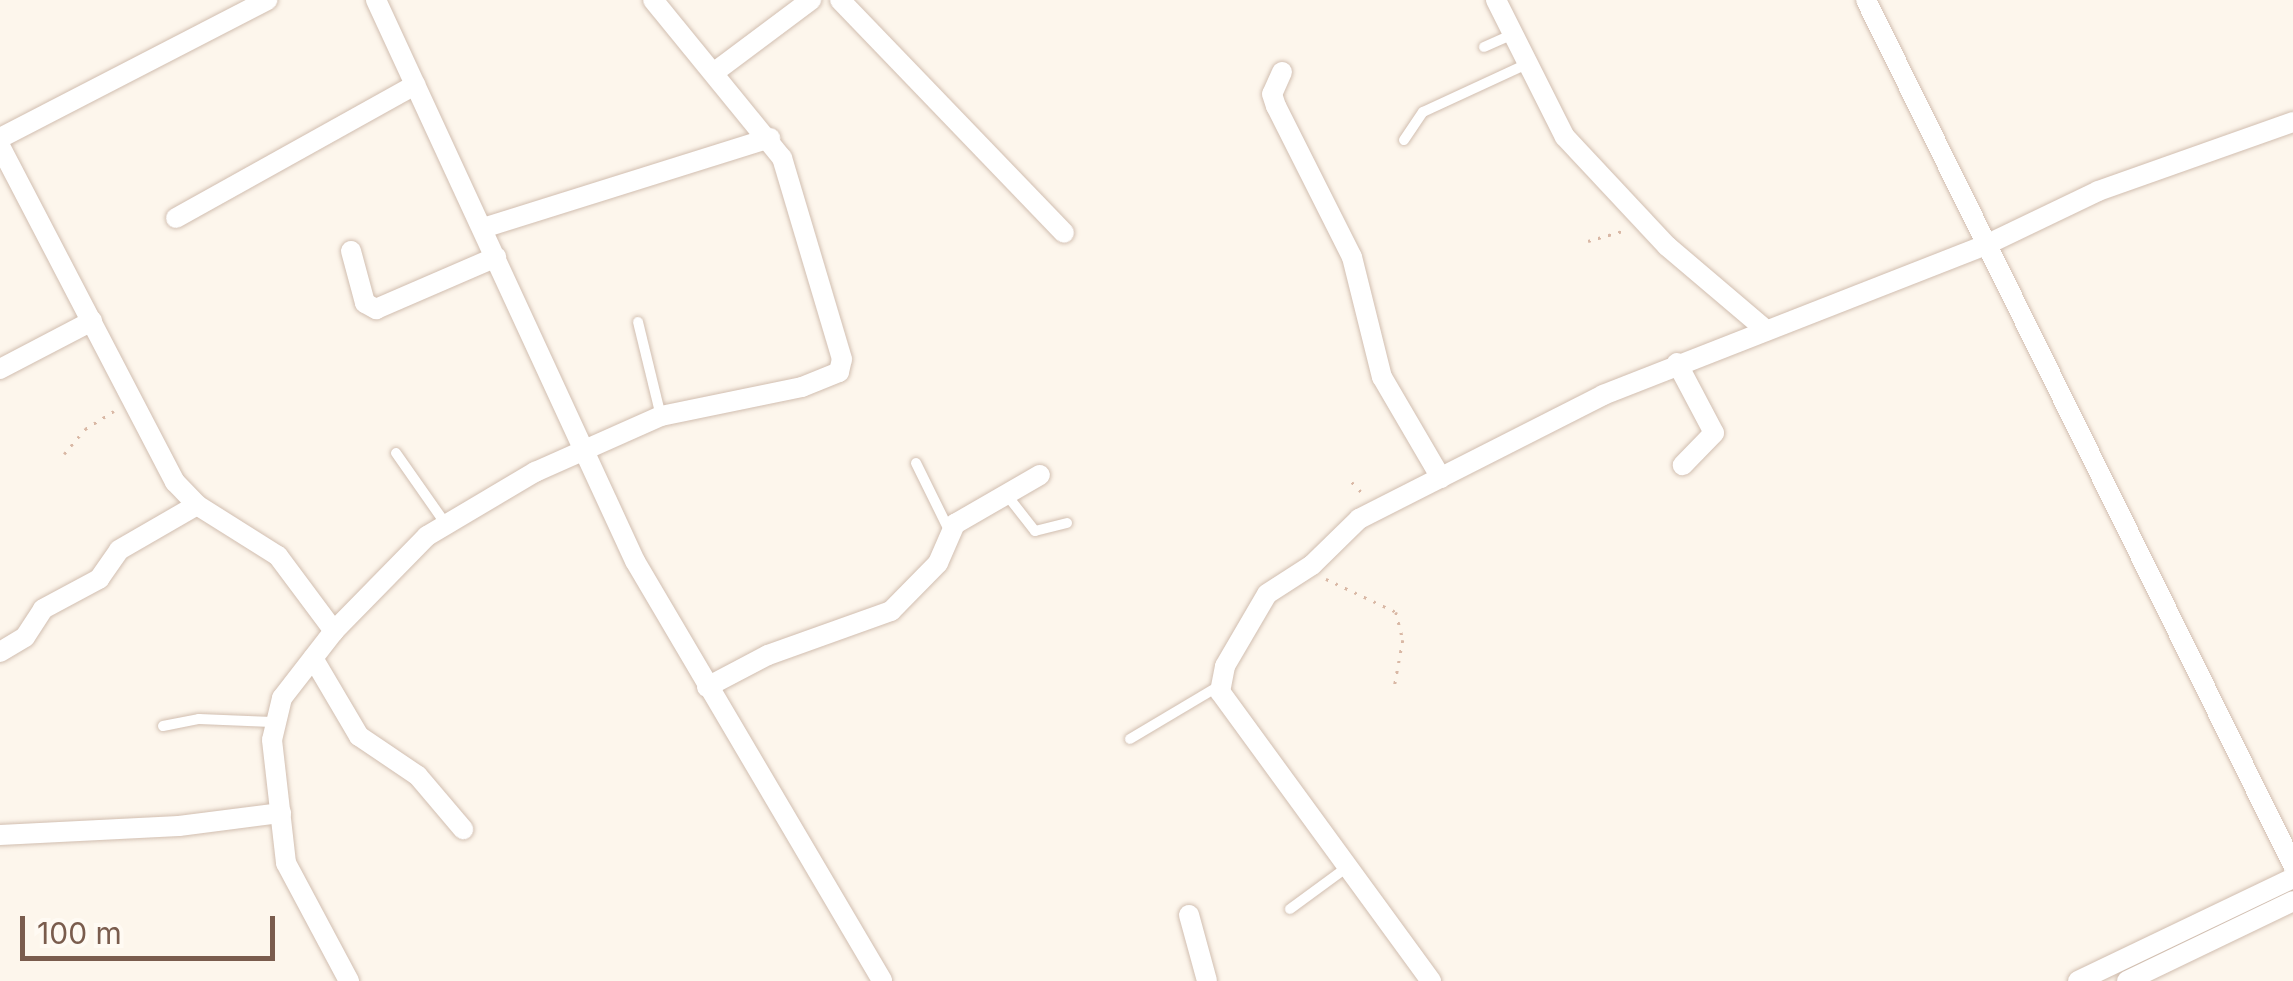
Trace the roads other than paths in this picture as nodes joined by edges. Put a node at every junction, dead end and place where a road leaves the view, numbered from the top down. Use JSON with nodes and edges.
{"nodes":[{"id":1,"x":267,"y":0,"type":"edge"},
{"id":2,"x":376,"y":0,"type":"edge"},
{"id":3,"x":653,"y":0,"type":"edge"},
{"id":4,"x":810,"y":0,"type":"edge"},
{"id":5,"x":840,"y":0,"type":"edge"},
{"id":6,"x":1496,"y":0,"type":"edge"},
{"id":7,"x":1866,"y":0,"type":"edge"},
{"id":8,"x":1514,"y":34,"type":"junction"},
{"id":9,"x":1484,"y":46,"type":"dead end"},
{"id":10,"x":1528,"y":64,"type":"junction"},
{"id":11,"x":716,"y":71,"type":"junction"},
{"id":12,"x":1282,"y":72,"type":"dead end"},
{"id":13,"x":415,"y":85,"type":"junction"},
{"id":14,"x":2293,"y":122,"type":"edge"},
{"id":15,"x":0,"y":138,"type":"edge"},
{"id":16,"x":770,"y":138,"type":"junction"},
{"id":17,"x":1404,"y":140,"type":"dead end"},
{"id":18,"x":0,"y":146,"type":"edge"},
{"id":19,"x":176,"y":218,"type":"dead end"},
{"id":20,"x":483,"y":228,"type":"junction"},
{"id":21,"x":1064,"y":233,"type":"dead end"},
{"id":22,"x":1986,"y":245,"type":"junction"},
{"id":23,"x":351,"y":250,"type":"dead end"},
{"id":24,"x":496,"y":257,"type":"junction"},
{"id":25,"x":92,"y":321,"type":"junction"},
{"id":26,"x":638,"y":322,"type":"dead end"},
{"id":27,"x":1766,"y":329,"type":"junction"},
{"id":28,"x":1677,"y":363,"type":"junction"},
{"id":29,"x":0,"y":369,"type":"edge"},
{"id":30,"x":661,"y":416,"type":"junction"},
{"id":31,"x":585,"y":450,"type":"junction"},
{"id":32,"x":396,"y":453,"type":"dead end"},
{"id":33,"x":916,"y":462,"type":"dead end"},
{"id":34,"x":1683,"y":465,"type":"dead end"},
{"id":35,"x":1040,"y":474,"type":"dead end"},
{"id":36,"x":1441,"y":478,"type":"junction"},
{"id":37,"x":1006,"y":494,"type":"junction"},
{"id":38,"x":197,"y":505,"type":"junction"},
{"id":39,"x":444,"y":523,"type":"junction"},
{"id":40,"x":1068,"y":523,"type":"dead end"},
{"id":41,"x":949,"y":530,"type":"junction"},
{"id":42,"x":334,"y":631,"type":"junction"},
{"id":43,"x":0,"y":652,"type":"edge"},
{"id":44,"x":313,"y":658,"type":"junction"},
{"id":45,"x":1219,"y":686,"type":"junction"},
{"id":46,"x":707,"y":688,"type":"junction"},
{"id":47,"x":272,"y":722,"type":"junction"},
{"id":48,"x":163,"y":726,"type":"dead end"},
{"id":49,"x":1130,"y":739,"type":"dead end"},
{"id":50,"x":280,"y":813,"type":"junction"},
{"id":51,"x":463,"y":830,"type":"dead end"},
{"id":52,"x":0,"y":835,"type":"edge"},
{"id":53,"x":2293,"y":865,"type":"edge"},
{"id":54,"x":1346,"y":868,"type":"junction"},
{"id":55,"x":2293,"y":878,"type":"edge"},
{"id":56,"x":2293,"y":901,"type":"edge"},
{"id":57,"x":1290,"y":908,"type":"dead end"},
{"id":58,"x":1189,"y":914,"type":"dead end"},
{"id":59,"x":349,"y":981,"type":"edge"},
{"id":60,"x":882,"y":981,"type":"edge"},
{"id":61,"x":1207,"y":981,"type":"edge"},
{"id":62,"x":1432,"y":981,"type":"edge"},
{"id":63,"x":2078,"y":981,"type":"edge"},
{"id":64,"x":2127,"y":981,"type":"edge"}],
"edges":[{"from":1,"to":15,"type":"street"},
{"from":2,"to":13,"type":"street"},
{"from":3,"to":11,"type":"street"},
{"from":4,"to":11,"type":"street"},
{"from":5,"to":21,"type":"street"},
{"from":6,"to":8,"type":"street"},
{"from":7,"to":22,"type":"street"},
{"from":8,"to":9,"type":"lane"},
{"from":8,"to":10,"type":"street"},
{"from":10,"to":17,"type":"lane"},
{"from":10,"to":27,"type":"street"},
{"from":11,"to":16,"type":"street"},
{"from":12,"to":36,"type":"street"},
{"from":13,"to":19,"type":"street"},
{"from":13,"to":20,"type":"street"},
{"from":14,"to":22,"type":"street"},
{"from":16,"to":20,"type":"street"},
{"from":16,"to":30,"type":"street"},
{"from":18,"to":25,"type":"street"},
{"from":20,"to":24,"type":"street"},
{"from":22,"to":27,"type":"street"},
{"from":22,"to":53,"type":"street"},
{"from":23,"to":24,"type":"street"},
{"from":24,"to":31,"type":"street"},
{"from":25,"to":29,"type":"street"},
{"from":25,"to":38,"type":"street"},
{"from":26,"to":30,"type":"lane"},
{"from":27,"to":28,"type":"street"},
{"from":28,"to":34,"type":"street"},
{"from":28,"to":36,"type":"street"},
{"from":30,"to":31,"type":"street"},
{"from":31,"to":39,"type":"street"},
{"from":31,"to":46,"type":"street"},
{"from":32,"to":39,"type":"lane"},
{"from":33,"to":41,"type":"lane"},
{"from":35,"to":37,"type":"street"},
{"from":36,"to":45,"type":"street"},
{"from":37,"to":40,"type":"lane"},
{"from":37,"to":41,"type":"street"},
{"from":38,"to":42,"type":"street"},
{"from":38,"to":43,"type":"street"},
{"from":39,"to":42,"type":"street"},
{"from":41,"to":46,"type":"street"},
{"from":42,"to":44,"type":"street"},
{"from":44,"to":47,"type":"street"},
{"from":44,"to":51,"type":"street"},
{"from":45,"to":49,"type":"lane"},
{"from":45,"to":54,"type":"street"},
{"from":46,"to":60,"type":"street"},
{"from":47,"to":48,"type":"lane"},
{"from":47,"to":50,"type":"street"},
{"from":50,"to":52,"type":"street"},
{"from":50,"to":59,"type":"street"},
{"from":54,"to":57,"type":"lane"},
{"from":54,"to":62,"type":"street"},
{"from":55,"to":63,"type":"street"},
{"from":56,"to":64,"type":"street"},
{"from":58,"to":61,"type":"street"}]}
